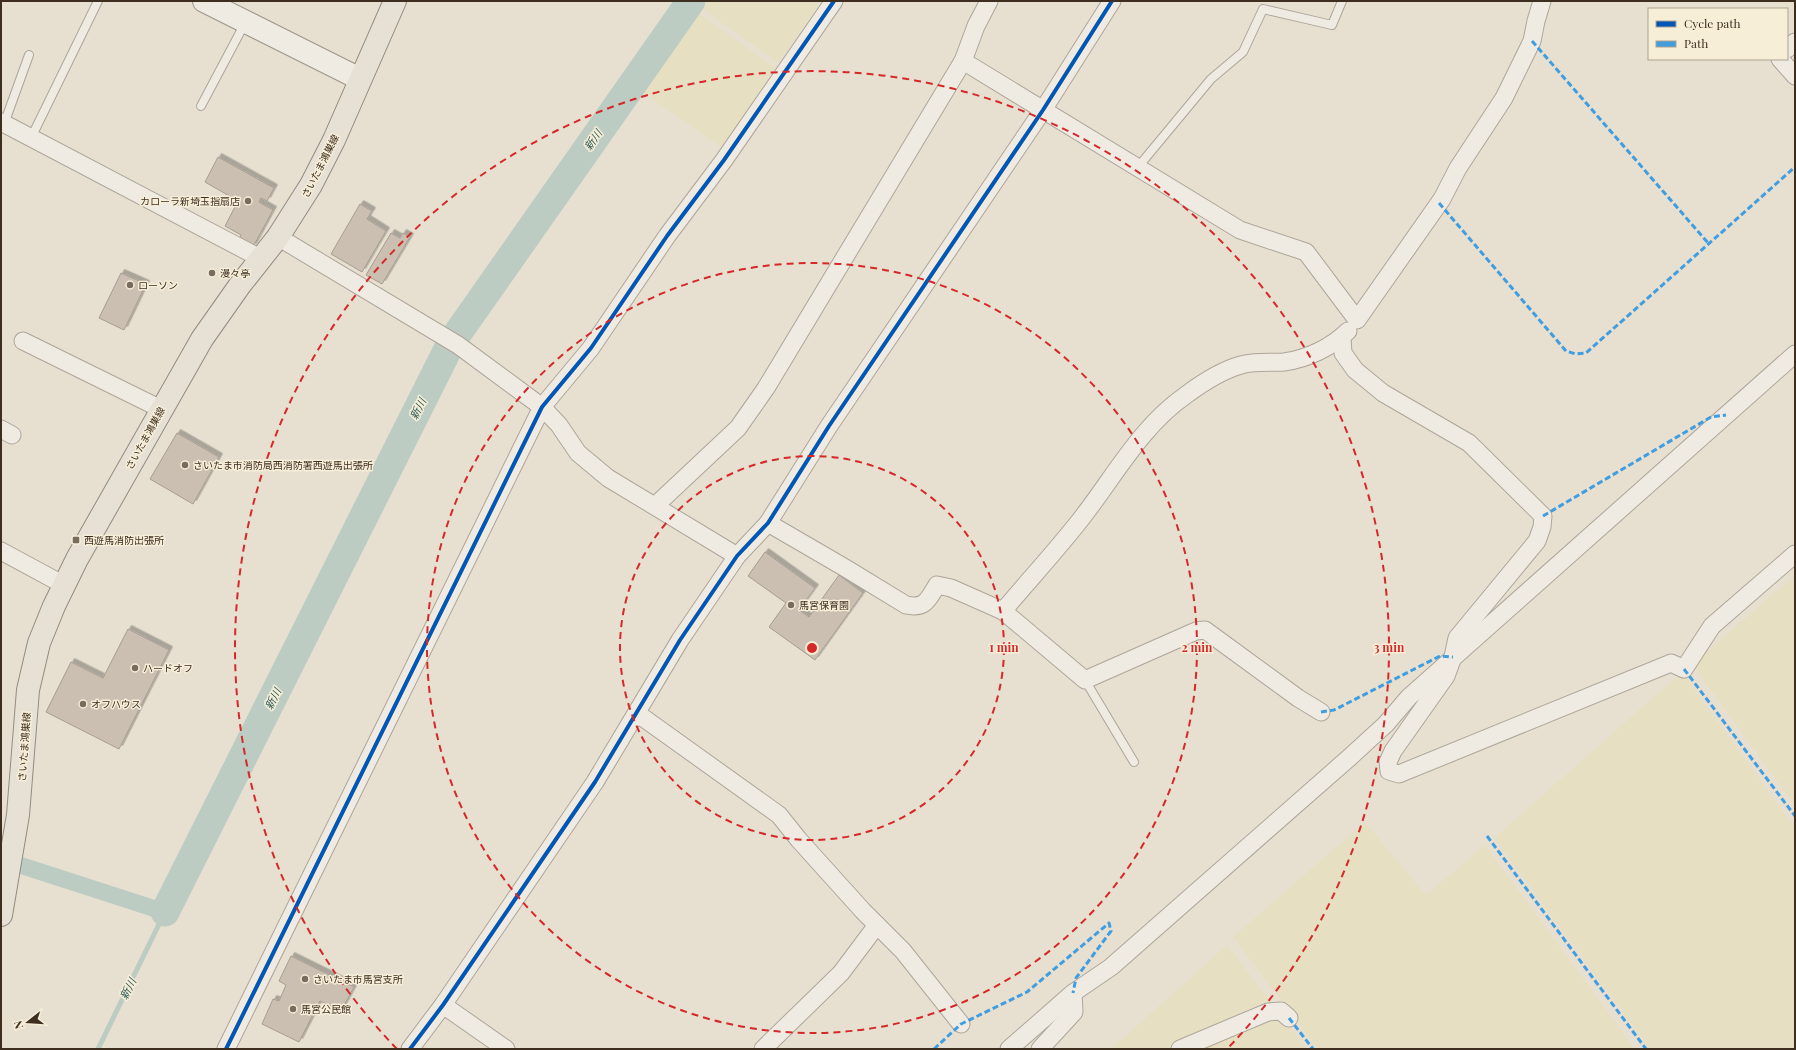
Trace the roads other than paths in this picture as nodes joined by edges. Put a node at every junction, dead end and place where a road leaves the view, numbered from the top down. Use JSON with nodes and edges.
{"nodes":[{"id":1,"x":98,"y":1,"type":"edge"},
{"id":2,"x":204,"y":1,"type":"edge"},
{"id":3,"x":395,"y":1,"type":"edge"},
{"id":4,"x":834,"y":1,"type":"edge"},
{"id":5,"x":989,"y":1,"type":"edge"},
{"id":6,"x":1112,"y":1,"type":"edge"},
{"id":7,"x":1342,"y":1,"type":"edge"},
{"id":8,"x":1542,"y":1,"type":"edge"},
{"id":9,"x":246,"y":22,"type":"junction"},
{"id":10,"x":28,"y":56,"type":"dead end"},
{"id":11,"x":1781,"y":60,"type":"edge"},
{"id":12,"x":963,"y":61,"type":"junction"},
{"id":13,"x":1795,"y":76,"type":"edge"},
{"id":14,"x":360,"y":79,"type":"junction"},
{"id":15,"x":200,"y":106,"type":"dead end"},
{"id":16,"x":1043,"y":110,"type":"junction"},
{"id":17,"x":2,"y":123,"type":"edge"},
{"id":18,"x":31,"y":138,"type":"junction"},
{"id":19,"x":1138,"y":168,"type":"junction"},
{"id":20,"x":278,"y":237,"type":"junction"},
{"id":21,"x":260,"y":258,"type":"junction"},
{"id":22,"x":1358,"y":320,"type":"junction"},
{"id":23,"x":1342,"y":338,"type":"junction"},
{"id":24,"x":23,"y":342,"type":"dead end"},
{"id":25,"x":1795,"y":354,"type":"edge"},
{"id":26,"x":542,"y":407,"type":"junction"},
{"id":27,"x":161,"y":409,"type":"junction"},
{"id":28,"x":656,"y":505,"type":"junction"},
{"id":29,"x":768,"y":523,"type":"junction"},
{"id":30,"x":1,"y":552,"type":"edge"},
{"id":31,"x":1795,"y":554,"type":"edge"},
{"id":32,"x":737,"y":556,"type":"junction"},
{"id":33,"x":64,"y":585,"type":"junction"},
{"id":34,"x":1003,"y":611,"type":"junction"},
{"id":35,"x":1453,"y":657,"type":"junction"},
{"id":36,"x":1085,"y":680,"type":"junction"},
{"id":37,"x":1321,"y":712,"type":"dead end"},
{"id":38,"x":638,"y":714,"type":"junction"},
{"id":39,"x":1134,"y":762,"type":"dead end"},
{"id":40,"x":5,"y":872,"type":"edge"},
{"id":41,"x":1,"y":915,"type":"edge"},
{"id":42,"x":877,"y":925,"type":"junction"},
{"id":43,"x":1074,"y":993,"type":"junction"},
{"id":44,"x":442,"y":1006,"type":"junction"},
{"id":45,"x":1290,"y":1018,"type":"dead end"},
{"id":46,"x":961,"y":1024,"type":"dead end"},
{"id":47,"x":226,"y":1049,"type":"edge"},
{"id":48,"x":410,"y":1049,"type":"edge"},
{"id":49,"x":506,"y":1049,"type":"edge"},
{"id":50,"x":763,"y":1049,"type":"edge"},
{"id":51,"x":1009,"y":1049,"type":"edge"},
{"id":52,"x":1040,"y":1049,"type":"edge"},
{"id":53,"x":1180,"y":1049,"type":"edge"}],
"edges":[{"from":1,"to":18,"type":"lane"},
{"from":2,"to":9,"type":"street"},
{"from":3,"to":14,"type":"main road","name":"さいたま鴻巣線"},
{"from":4,"to":26,"type":"street"},
{"from":5,"to":12,"type":"street"},
{"from":6,"to":16,"type":"street"},
{"from":7,"to":19,"type":"lane"},
{"from":8,"to":22,"type":"street"},
{"from":9,"to":14,"type":"street"},
{"from":9,"to":15,"type":"lane"},
{"from":10,"to":17,"type":"lane"},
{"from":11,"to":13,"type":"street"},
{"from":12,"to":16,"type":"street"},
{"from":12,"to":28,"type":"street"},
{"from":14,"to":20,"type":"main road","name":"さいたま鴻巣線"},
{"from":16,"to":19,"type":"street"},
{"from":16,"to":29,"type":"street"},
{"from":17,"to":18,"type":"street"},
{"from":18,"to":21,"type":"street"},
{"from":19,"to":22,"type":"street"},
{"from":20,"to":21,"type":"main road","name":"さいたま鴻巣線"},
{"from":20,"to":26,"type":"street"},
{"from":21,"to":27,"type":"main road","name":"さいたま鴻巣線"},
{"from":22,"to":23,"type":"street"},
{"from":23,"to":34,"type":"street"},
{"from":23,"to":35,"type":"street"},
{"from":24,"to":27,"type":"street"},
{"from":25,"to":35,"type":"street"},
{"from":26,"to":28,"type":"street"},
{"from":26,"to":47,"type":"street"},
{"from":27,"to":33,"type":"main road","name":"さいたま鴻巣線"},
{"from":28,"to":32,"type":"street"},
{"from":29,"to":32,"type":"street"},
{"from":29,"to":34,"type":"street"},
{"from":30,"to":33,"type":"street"},
{"from":31,"to":35,"type":"street"},
{"from":32,"to":38,"type":"street"},
{"from":33,"to":40,"type":"main road","name":"さいたま鴻巣線"},
{"from":34,"to":36,"type":"street"},
{"from":35,"to":43,"type":"street"},
{"from":36,"to":37,"type":"street"},
{"from":36,"to":39,"type":"lane"},
{"from":38,"to":42,"type":"street"},
{"from":38,"to":44,"type":"street"},
{"from":40,"to":41,"type":"main road","name":"さいたま鴻巣線"},
{"from":42,"to":46,"type":"street"},
{"from":42,"to":50,"type":"street"},
{"from":43,"to":51,"type":"street"},
{"from":43,"to":52,"type":"street"},
{"from":44,"to":48,"type":"street"},
{"from":44,"to":49,"type":"street"},
{"from":45,"to":53,"type":"street"}]}
